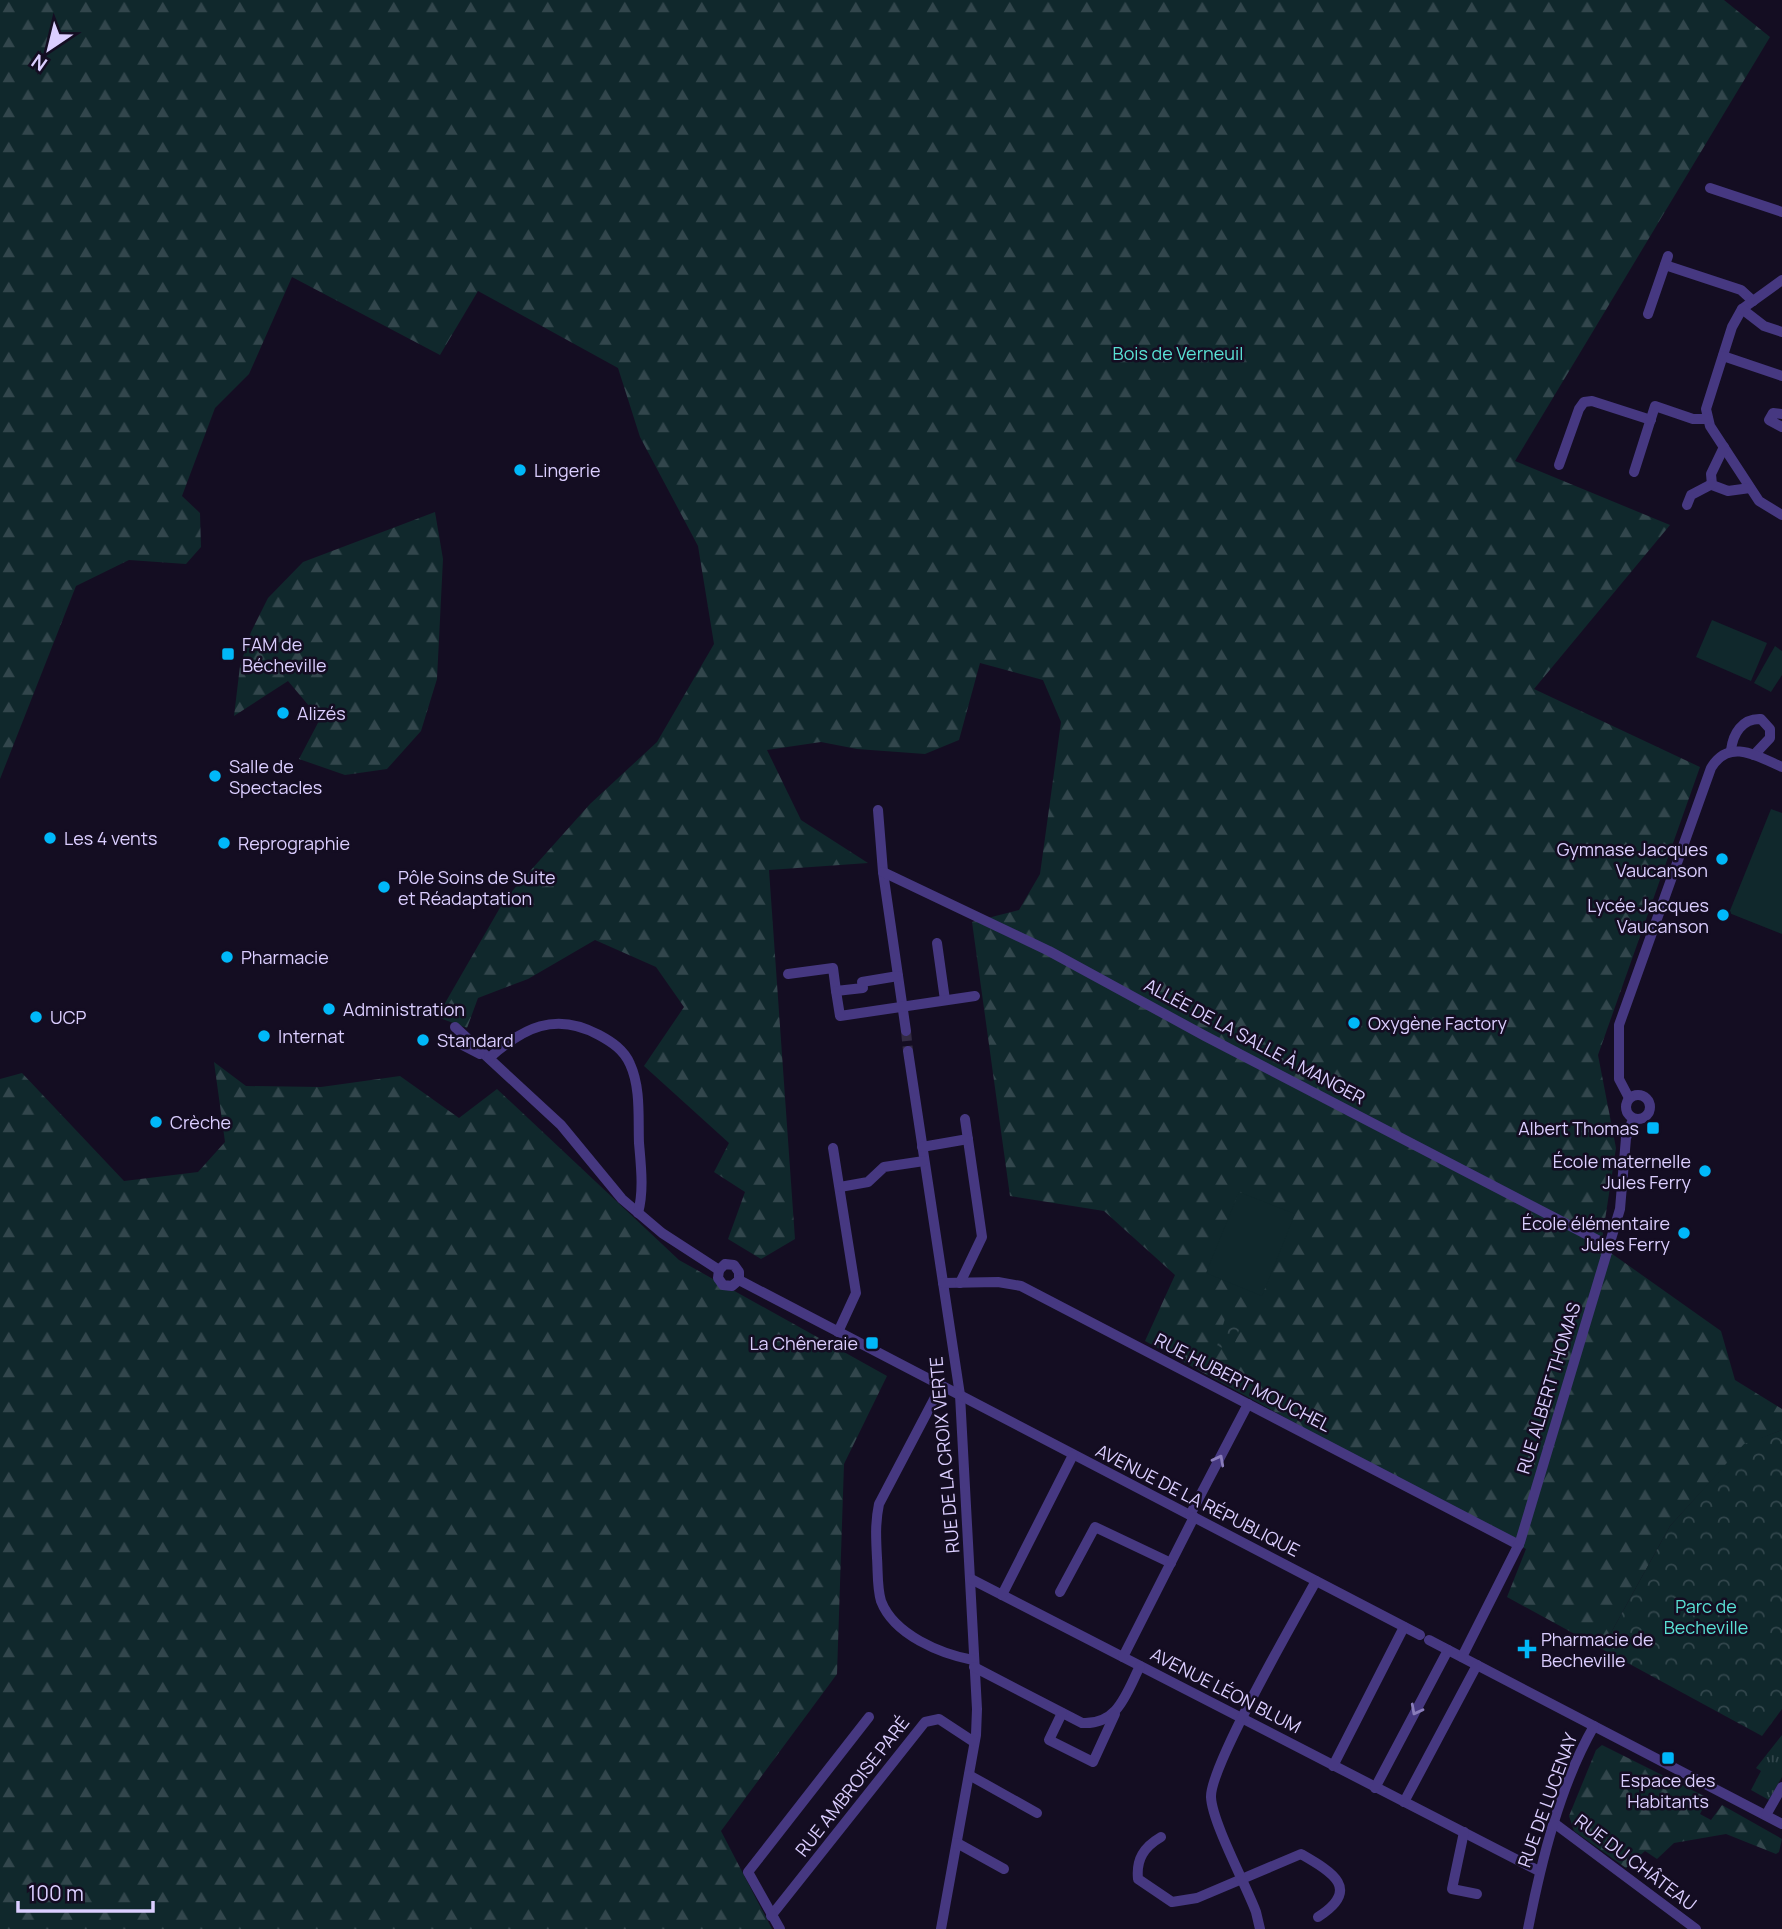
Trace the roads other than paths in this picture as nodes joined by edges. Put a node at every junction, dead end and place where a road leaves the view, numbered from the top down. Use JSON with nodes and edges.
{"nodes":[{"id":1,"x":1710,"y":188,"type":"dead end"},
{"id":2,"x":1782,"y":212,"type":"edge"},
{"id":3,"x":1782,"y":279,"type":"edge"},
{"id":4,"x":1753,"y":301,"type":"junction"},
{"id":5,"x":1742,"y":309,"type":"junction"},
{"id":6,"x":1648,"y":314,"type":"dead end"},
{"id":7,"x":1782,"y":332,"type":"edge"},
{"id":8,"x":1723,"y":356,"type":"junction"},
{"id":9,"x":1782,"y":376,"type":"edge"},
{"id":10,"x":1709,"y":419,"type":"junction"},
{"id":11,"x":1651,"y":420,"type":"junction"},
{"id":12,"x":1724,"y":447,"type":"junction"},
{"id":13,"x":1559,"y":466,"type":"dead end"},
{"id":14,"x":1634,"y":472,"type":"dead end"},
{"id":15,"x":1712,"y":484,"type":"junction"},
{"id":16,"x":1750,"y":488,"type":"junction"},
{"id":17,"x":1687,"y":505,"type":"dead end"},
{"id":18,"x":1782,"y":514,"type":"edge"},
{"id":19,"x":1731,"y":750,"type":"junction"},
{"id":20,"x":1754,"y":755,"type":"junction"},
{"id":21,"x":1782,"y":767,"type":"edge"},
{"id":22,"x":878,"y":810,"type":"dead end"},
{"id":23,"x":883,"y":872,"type":"junction"},
{"id":24,"x":937,"y":943,"type":"dead end"},
{"id":25,"x":788,"y":974,"type":"dead end"},
{"id":26,"x":898,"y":976,"type":"junction"},
{"id":27,"x":836,"y":991,"type":"junction"},
{"id":28,"x":975,"y":996,"type":"dead end"},
{"id":29,"x":945,"y":1000,"type":"junction"},
{"id":30,"x":902,"y":1007,"type":"junction"},
{"id":31,"x":905,"y":1031,"type":"tunnel mouth"},
{"id":32,"x":452,"y":1033,"type":"dead end"},
{"id":33,"x":908,"y":1051,"type":"tunnel mouth"},
{"id":34,"x":489,"y":1058,"type":"junction"},
{"id":35,"x":1629,"y":1098,"type":"junction"},
{"id":36,"x":965,"y":1119,"type":"dead end"},
{"id":37,"x":1633,"y":1119,"type":"junction"},
{"id":38,"x":968,"y":1139,"type":"junction"},
{"id":39,"x":833,"y":1147,"type":"dead end"},
{"id":40,"x":922,"y":1147,"type":"junction"},
{"id":41,"x":924,"y":1161,"type":"junction"},
{"id":42,"x":840,"y":1187,"type":"junction"},
{"id":43,"x":638,"y":1213,"type":"junction"},
{"id":44,"x":1609,"y":1246,"type":"junction"},
{"id":45,"x":943,"y":1283,"type":"junction"},
{"id":46,"x":960,"y":1283,"type":"junction"},
{"id":47,"x":838,"y":1332,"type":"junction"},
{"id":48,"x":941,"y":1385,"type":"junction"},
{"id":49,"x":960,"y":1395,"type":"junction"},
{"id":50,"x":1248,"y":1404,"type":"junction"},
{"id":51,"x":1073,"y":1455,"type":"junction"},
{"id":52,"x":1192,"y":1516,"type":"junction"},
{"id":53,"x":1518,"y":1545,"type":"junction"},
{"id":54,"x":1171,"y":1563,"type":"junction"},
{"id":55,"x":971,"y":1579,"type":"junction"},
{"id":56,"x":1316,"y":1581,"type":"junction"},
{"id":57,"x":1060,"y":1592,"type":"dead end"},
{"id":58,"x":1002,"y":1595,"type":"junction"},
{"id":59,"x":1404,"y":1627,"type":"junction"},
{"id":60,"x":1448,"y":1650,"type":"junction"},
{"id":61,"x":1123,"y":1657,"type":"junction"},
{"id":62,"x":1462,"y":1657,"type":"junction"},
{"id":63,"x":974,"y":1664,"type":"junction"},
{"id":64,"x":1477,"y":1665,"type":"junction"},
{"id":65,"x":1140,"y":1666,"type":"junction"},
{"id":66,"x":1062,"y":1713,"type":"junction"},
{"id":67,"x":1115,"y":1714,"type":"junction"},
{"id":68,"x":869,"y":1717,"type":"dead end"},
{"id":69,"x":1243,"y":1719,"type":"junction"},
{"id":70,"x":1594,"y":1726,"type":"junction"},
{"id":71,"x":974,"y":1742,"type":"junction"},
{"id":72,"x":1333,"y":1766,"type":"junction"},
{"id":73,"x":969,"y":1775,"type":"junction"},
{"id":74,"x":1782,"y":1787,"type":"edge"},
{"id":75,"x":1376,"y":1788,"type":"junction"},
{"id":76,"x":1404,"y":1802,"type":"junction"},
{"id":77,"x":1037,"y":1813,"type":"dead end"},
{"id":78,"x":1766,"y":1815,"type":"junction"},
{"id":79,"x":1554,"y":1823,"type":"junction"},
{"id":80,"x":1782,"y":1824,"type":"edge"},
{"id":81,"x":1464,"y":1832,"type":"junction"},
{"id":82,"x":1161,"y":1836,"type":"dead end"},
{"id":83,"x":957,"y":1843,"type":"junction"},
{"id":84,"x":1004,"y":1869,"type":"dead end"},
{"id":85,"x":1539,"y":1871,"type":"junction"},
{"id":86,"x":1242,"y":1876,"type":"junction"},
{"id":87,"x":1477,"y":1894,"type":"dead end"},
{"id":88,"x":771,"y":1916,"type":"junction"},
{"id":89,"x":1318,"y":1917,"type":"dead end"},
{"id":90,"x":780,"y":1929,"type":"edge"},
{"id":91,"x":941,"y":1929,"type":"edge"},
{"id":92,"x":1260,"y":1929,"type":"edge"},
{"id":93,"x":1528,"y":1929,"type":"edge"},
{"id":94,"x":1696,"y":1929,"type":"edge"}],
"edges":[{"from":1,"to":2,"type":"street"},
{"from":3,"to":4,"type":"street"},
{"from":4,"to":5,"type":"street"},
{"from":4,"to":6,"type":"street"},
{"from":5,"to":7,"type":"street"},
{"from":5,"to":8,"type":"street"},
{"from":8,"to":9,"type":"street"},
{"from":8,"to":10,"type":"street"},
{"from":10,"to":11,"type":"street"},
{"from":10,"to":12,"type":"street"},
{"from":11,"to":13,"type":"street"},
{"from":11,"to":14,"type":"street"},
{"from":12,"to":15,"type":"street"},
{"from":12,"to":16,"type":"street"},
{"from":15,"to":16,"type":"street"},
{"from":15,"to":17,"type":"street"},
{"from":16,"to":18,"type":"street"},
{"from":19,"to":20,"type":"street"},
{"from":19,"to":20,"type":"street"},
{"from":19,"to":35,"type":"street"},
{"from":20,"to":21,"type":"street"},
{"from":22,"to":23,"type":"street"},
{"from":23,"to":26,"type":"street"},
{"from":23,"to":44,"type":"street","name":"ALLÉE DE LA SALLE À MANGER"},
{"from":24,"to":29,"type":"street"},
{"from":25,"to":27,"type":"street"},
{"from":26,"to":27,"type":"street"},
{"from":26,"to":30,"type":"street"},
{"from":27,"to":30,"type":"street"},
{"from":28,"to":29,"type":"street"},
{"from":29,"to":30,"type":"street"},
{"from":30,"to":31,"type":"street"},
{"from":32,"to":34,"type":"street"},
{"from":33,"to":40,"type":"street","name":"RUE DE LA CROIX VERTE"},
{"from":34,"to":43,"type":"street"},
{"from":34,"to":43,"type":"street"},
{"from":35,"to":37,"type":"street"},
{"from":35,"to":37,"type":"street"},
{"from":36,"to":38,"type":"street"},
{"from":37,"to":44,"type":"street","name":"RUE ALBERT THOMAS"},
{"from":38,"to":40,"type":"street"},
{"from":38,"to":46,"type":"street"},
{"from":39,"to":42,"type":"street"},
{"from":40,"to":41,"type":"street","name":"RUE DE LA CROIX VERTE"},
{"from":41,"to":42,"type":"street"},
{"from":41,"to":45,"type":"street","name":"RUE DE LA CROIX VERTE"},
{"from":42,"to":47,"type":"street"},
{"from":43,"to":47,"type":"street","name":"AVENUE DE LA RÉPUBLIQUE"},
{"from":44,"to":53,"type":"street","name":"RUE ALBERT THOMAS"},
{"from":45,"to":46,"type":"street","name":"RUE HUBERT MOUCHEL"},
{"from":45,"to":49,"type":"street","name":"RUE DE LA CROIX VERTE"},
{"from":46,"to":50,"type":"street","name":"RUE HUBERT MOUCHEL"},
{"from":47,"to":48,"type":"street","name":"AVENUE DE LA RÉPUBLIQUE"},
{"from":48,"to":49,"type":"street","name":"AVENUE DE LA RÉPUBLIQUE"},
{"from":48,"to":63,"type":"street"},
{"from":49,"to":51,"type":"street","name":"AVENUE DE LA RÉPUBLIQUE"},
{"from":49,"to":55,"type":"street","name":"RUE DE LA CROIX VERTE"},
{"from":52,"to":50,"type":"street","one_way":true},
{"from":50,"to":53,"type":"street","name":"RUE HUBERT MOUCHEL"},
{"from":51,"to":52,"type":"street","name":"AVENUE DE LA RÉPUBLIQUE"},
{"from":51,"to":58,"type":"street"},
{"from":52,"to":54,"type":"street"},
{"from":52,"to":56,"type":"street","name":"AVENUE DE LA RÉPUBLIQUE"},
{"from":53,"to":62,"type":"street","name":"RUE ALBERT THOMAS"},
{"from":54,"to":57,"type":"street"},
{"from":54,"to":61,"type":"street"},
{"from":55,"to":58,"type":"street","name":"AVENUE LÉON BLUM"},
{"from":55,"to":63,"type":"street","name":"RUE DE LA CROIX VERTE"},
{"from":56,"to":59,"type":"street","name":"AVENUE DE LA RÉPUBLIQUE"},
{"from":56,"to":69,"type":"street"},
{"from":58,"to":61,"type":"street","name":"AVENUE LÉON BLUM"},
{"from":59,"to":60,"type":"street","name":"AVENUE DE LA RÉPUBLIQUE"},
{"from":59,"to":72,"type":"street"},
{"from":60,"to":62,"type":"street","name":"AVENUE DE LA RÉPUBLIQUE"},
{"from":60,"to":75,"type":"street","one_way":true},
{"from":61,"to":65,"type":"street","name":"AVENUE LÉON BLUM"},
{"from":62,"to":64,"type":"street","name":"AVENUE DE LA RÉPUBLIQUE"},
{"from":63,"to":66,"type":"street"},
{"from":63,"to":71,"type":"street","name":"RUE DE LA CROIX VERTE"},
{"from":64,"to":70,"type":"street","name":"AVENUE DE LA RÉPUBLIQUE"},
{"from":64,"to":76,"type":"street"},
{"from":65,"to":67,"type":"street"},
{"from":65,"to":69,"type":"street","name":"AVENUE LÉON BLUM"},
{"from":66,"to":67,"type":"street"},
{"from":66,"to":67,"type":"street"},
{"from":68,"to":88,"type":"street"},
{"from":69,"to":72,"type":"street","name":"AVENUE LÉON BLUM"},
{"from":69,"to":86,"type":"street"},
{"from":70,"to":78,"type":"street","name":"AVENUE DE LA RÉPUBLIQUE"},
{"from":70,"to":79,"type":"street","name":"RUE DE LUCENAY"},
{"from":71,"to":73,"type":"street","name":"RUE DE LA CROIX VERTE"},
{"from":71,"to":88,"type":"street","name":"RUE AMBROISE PARÉ"},
{"from":72,"to":75,"type":"street","name":"AVENUE LÉON BLUM"},
{"from":73,"to":77,"type":"street"},
{"from":73,"to":83,"type":"street","name":"RUE DE LA CROIX VERTE"},
{"from":74,"to":78,"type":"street"},
{"from":75,"to":76,"type":"street","name":"AVENUE LÉON BLUM"},
{"from":76,"to":81,"type":"street","name":"AVENUE LÉON BLUM"},
{"from":78,"to":80,"type":"street","name":"AVENUE DE LA RÉPUBLIQUE"},
{"from":79,"to":85,"type":"street","name":"RUE DE LUCENAY"},
{"from":79,"to":94,"type":"street","name":"RUE DU CHÂTEAU"},
{"from":81,"to":85,"type":"street","name":"AVENUE LÉON BLUM"},
{"from":81,"to":87,"type":"street"},
{"from":82,"to":86,"type":"street"},
{"from":83,"to":84,"type":"street"},
{"from":83,"to":91,"type":"street","name":"RUE DE LA CROIX VERTE"},
{"from":85,"to":93,"type":"street","name":"RUE DE LUCENAY"},
{"from":86,"to":89,"type":"street"},
{"from":86,"to":92,"type":"street"},
{"from":88,"to":90,"type":"street"}]}
